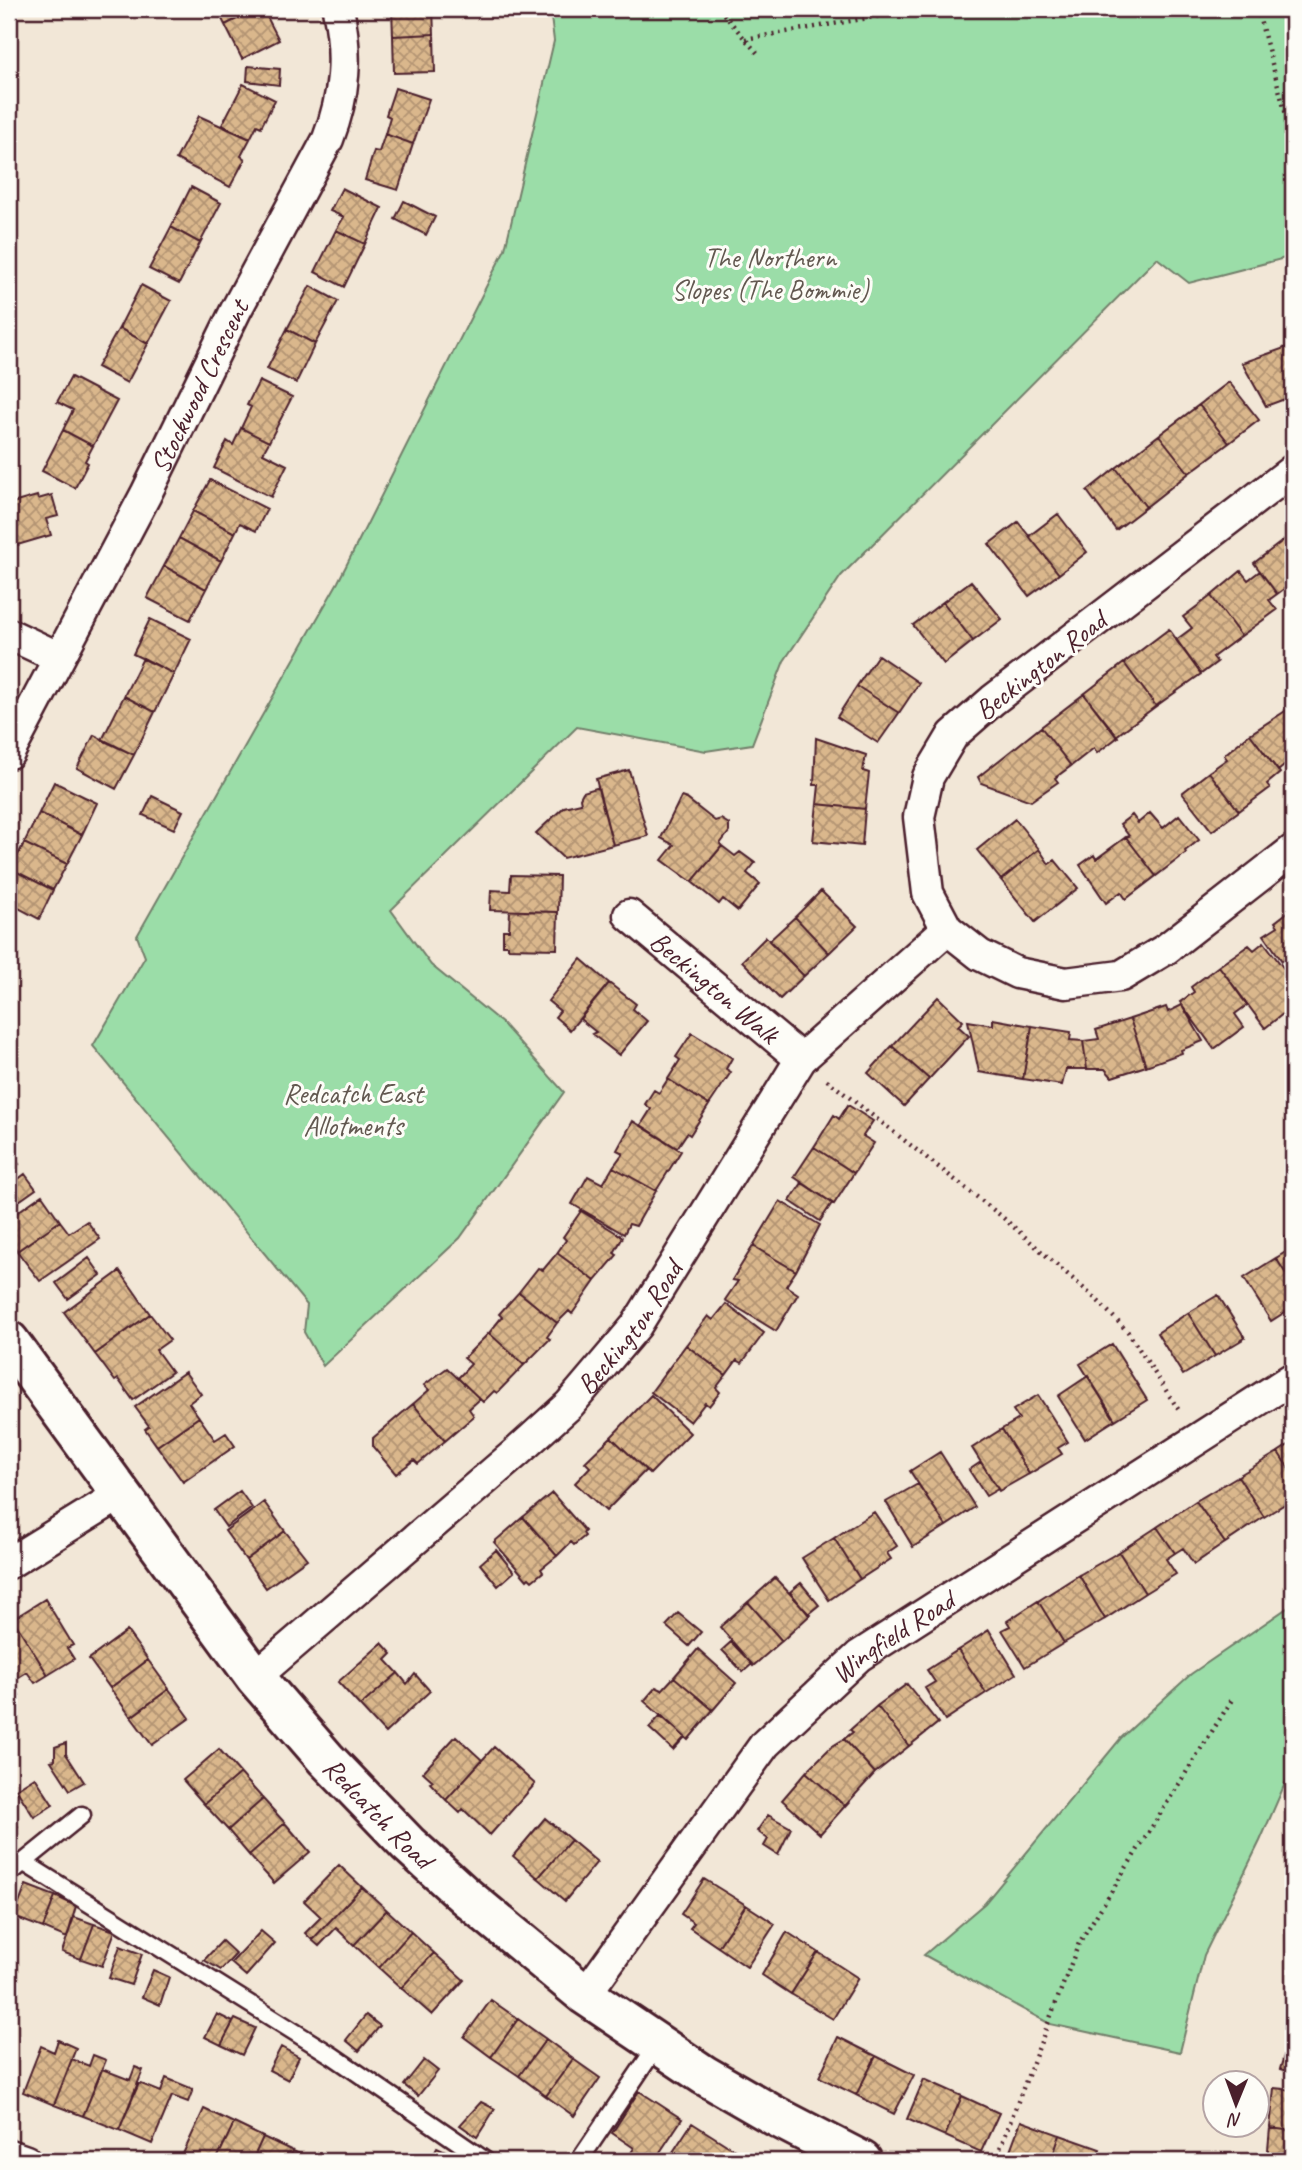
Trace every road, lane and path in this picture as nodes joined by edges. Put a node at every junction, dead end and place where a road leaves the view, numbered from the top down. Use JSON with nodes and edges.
{"nodes":[{"id":1,"x":338,"y":9,"type":"edge"},
{"id":2,"x":719,"y":9,"type":"edge"},
{"id":3,"x":920,"y":9,"type":"edge"},
{"id":4,"x":1257,"y":9,"type":"edge"},
{"id":5,"x":746,"y":39,"type":"junction"},
{"id":6,"x":760,"y":55,"type":"dead end"},
{"id":7,"x":1293,"y":130,"type":"edge"},
{"id":8,"x":1293,"y":470,"type":"edge"},
{"id":9,"x":9,"y":634,"type":"edge"},
{"id":10,"x":58,"y":657,"type":"junction"},
{"id":11,"x":9,"y":753,"type":"edge"},
{"id":12,"x":1293,"y":850,"type":"edge"},
{"id":13,"x":629,"y":915,"type":"dead end"},
{"id":14,"x":947,"y":929,"type":"junction"},
{"id":15,"x":801,"y":1059,"type":"junction"},
{"id":16,"x":9,"y":1342,"type":"edge"},
{"id":17,"x":1293,"y":1378,"type":"edge"},
{"id":18,"x":1179,"y":1410,"type":"dead end"},
{"id":19,"x":121,"y":1494,"type":"junction"},
{"id":20,"x":9,"y":1563,"type":"edge"},
{"id":21,"x":255,"y":1677,"type":"junction"},
{"id":22,"x":1233,"y":1698,"type":"dead end"},
{"id":23,"x":82,"y":1815,"type":"dead end"},
{"id":24,"x":23,"y":1862,"type":"junction"},
{"id":25,"x":9,"y":1874,"type":"edge"},
{"id":26,"x":584,"y":1995,"type":"junction"},
{"id":27,"x":658,"y":2044,"type":"junction"},
{"id":28,"x":9,"y":2155,"type":"edge"},
{"id":29,"x":26,"y":2161,"type":"edge"},
{"id":30,"x":486,"y":2161,"type":"edge"},
{"id":31,"x":579,"y":2161,"type":"edge"},
{"id":32,"x":862,"y":2161,"type":"edge"},
{"id":33,"x":995,"y":2161,"type":"edge"}],
"edges":[{"from":1,"to":10,"type":"street","name":"Stockwood Crescent"},
{"from":2,"to":5,"type":"path"},
{"from":3,"to":5,"type":"path"},
{"from":4,"to":7,"type":"path"},
{"from":5,"to":6,"type":"path"},
{"from":8,"to":14,"type":"street","name":"Beckington Road"},
{"from":9,"to":10,"type":"street"},
{"from":10,"to":11,"type":"street","name":"Stockwood Crescent"},
{"from":12,"to":14,"type":"street","name":"Beckington Road"},
{"from":13,"to":15,"type":"street","name":"Beckington Walk"},
{"from":14,"to":15,"type":"street","name":"Beckington Road"},
{"from":15,"to":18,"type":"path"},
{"from":15,"to":21,"type":"street","name":"Beckington Road"},
{"from":16,"to":19,"type":"main road","name":"Redcatch Road"},
{"from":17,"to":26,"type":"street","name":"Wingfield Road"},
{"from":19,"to":20,"type":"street"},
{"from":19,"to":21,"type":"main road","name":"Redcatch Road"},
{"from":21,"to":26,"type":"main road","name":"Redcatch Road"},
{"from":22,"to":33,"type":"path"},
{"from":23,"to":24,"type":"lane"},
{"from":24,"to":25,"type":"lane"},
{"from":24,"to":30,"type":"lane"},
{"from":26,"to":27,"type":"main road","name":"Redcatch Road"},
{"from":27,"to":31,"type":"lane"},
{"from":27,"to":32,"type":"main road","name":"Redcatch Road"},
{"from":28,"to":29,"type":"street"}]}
